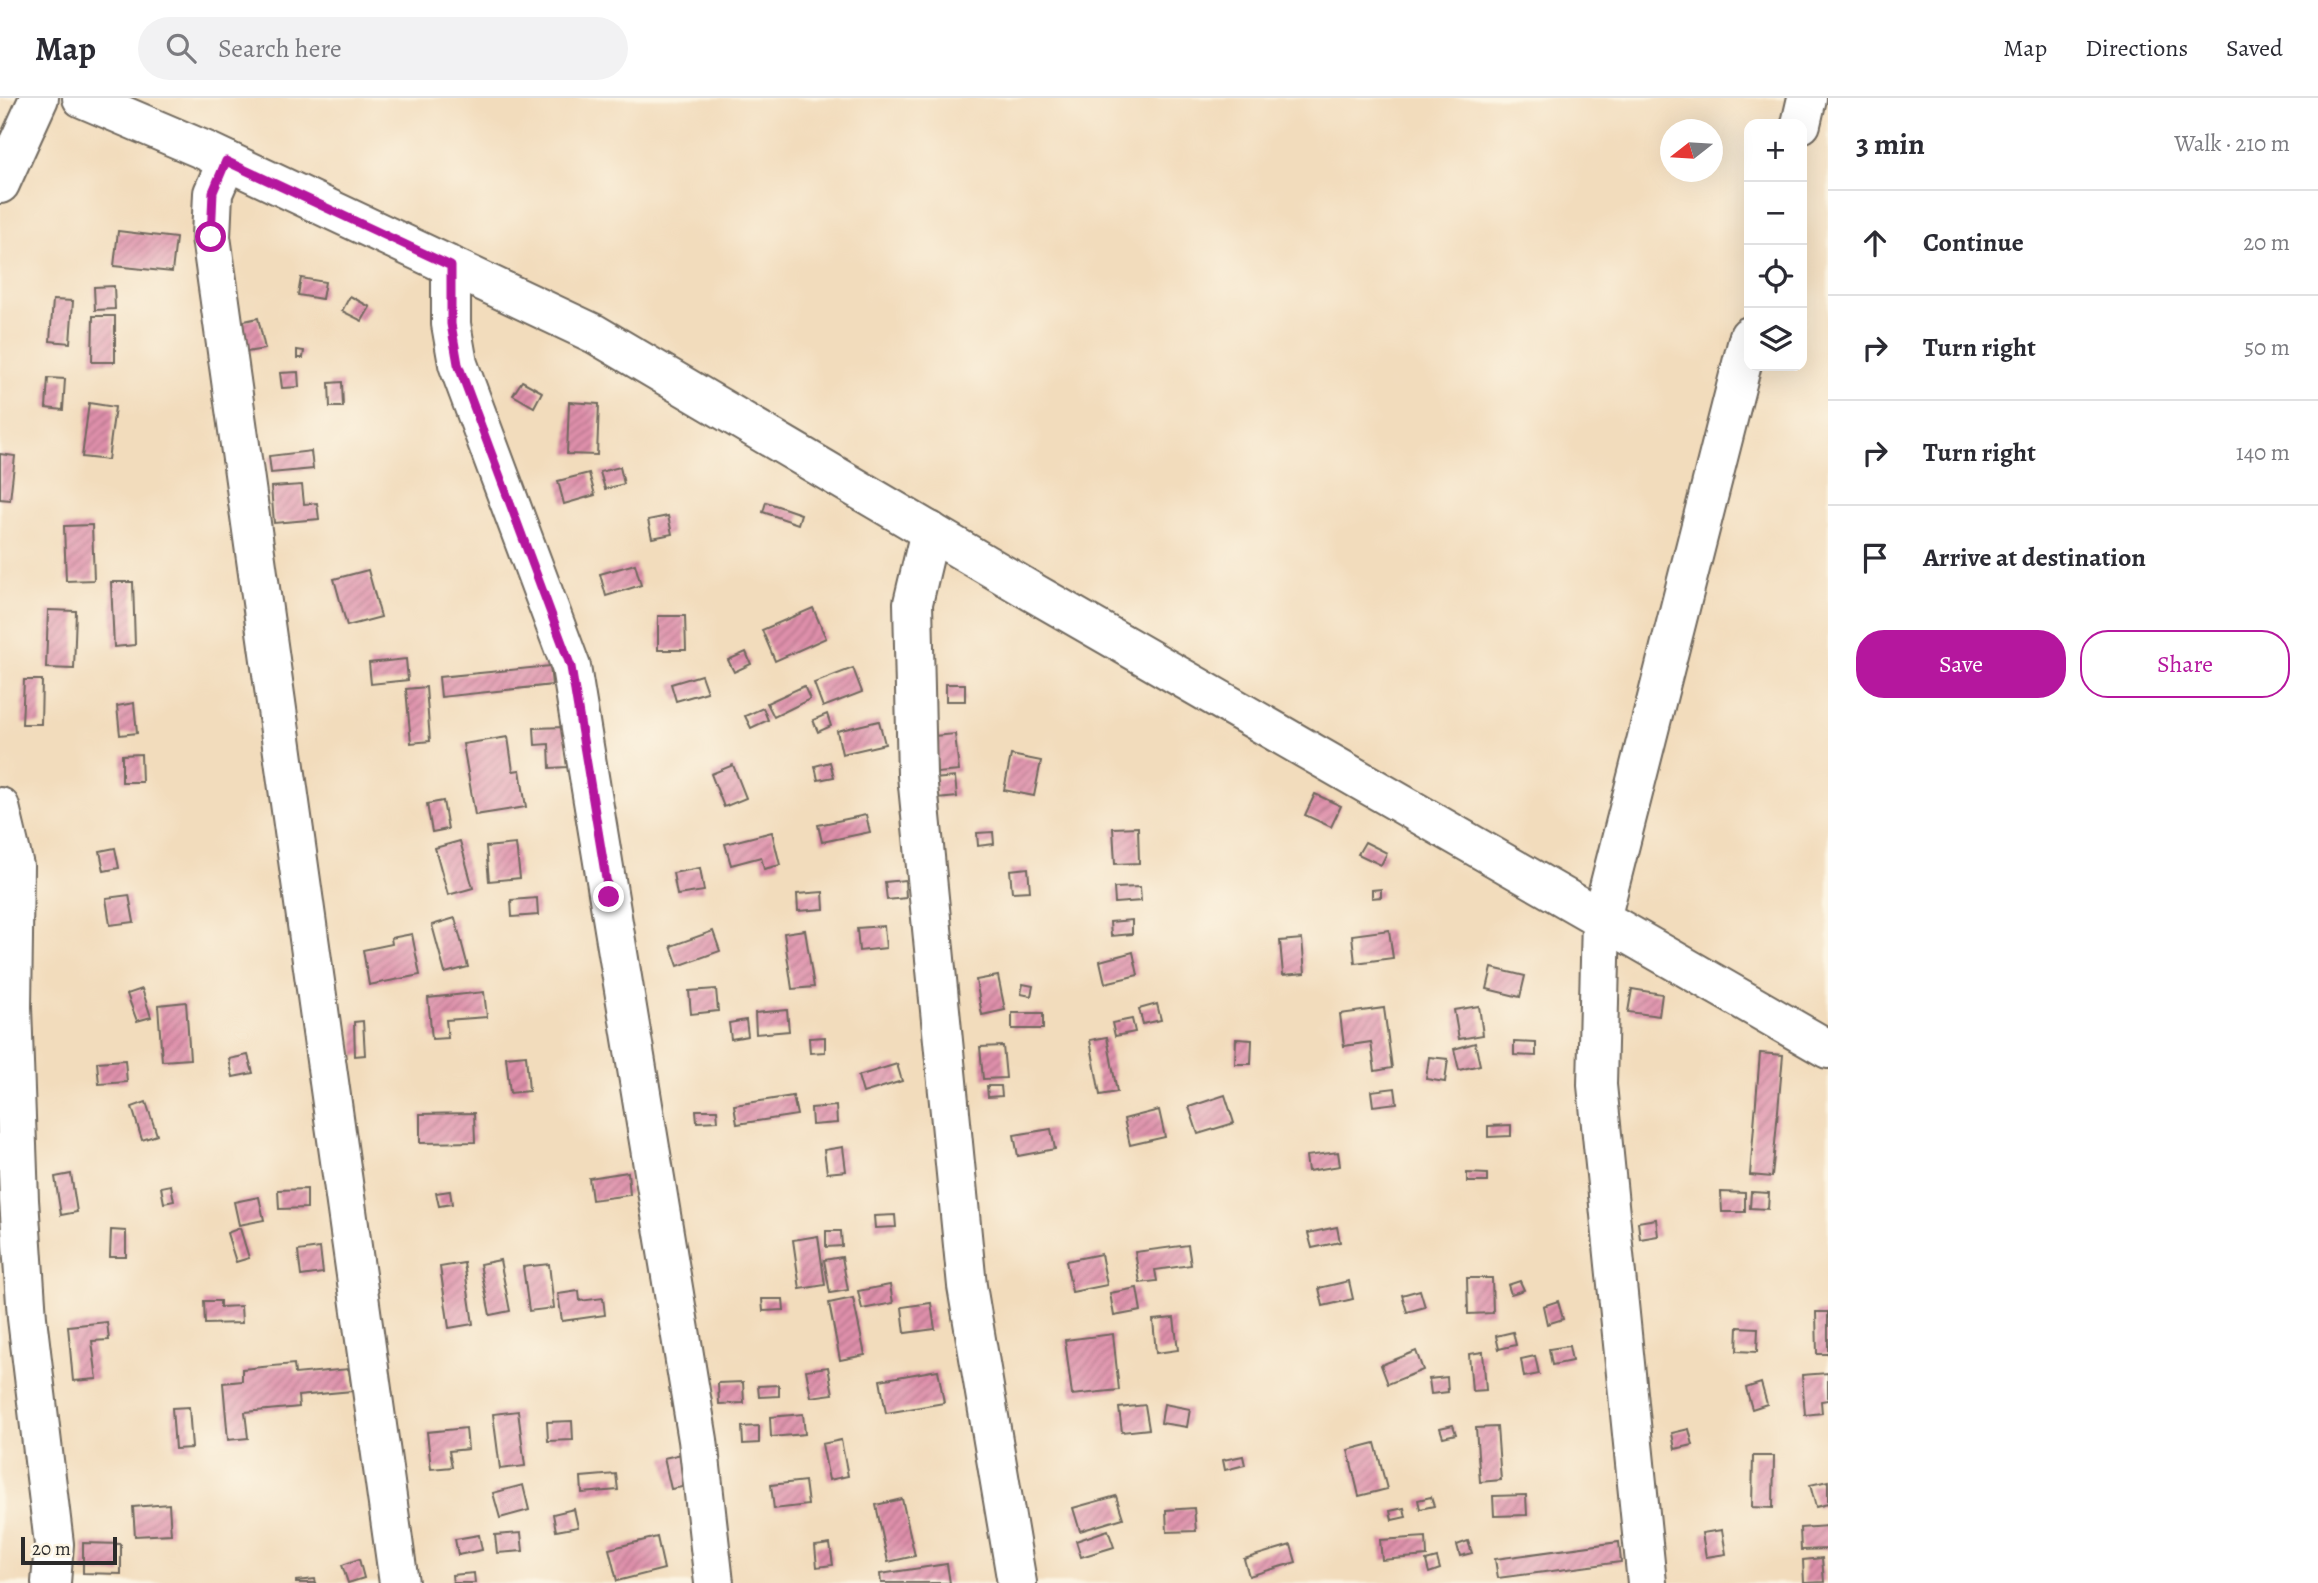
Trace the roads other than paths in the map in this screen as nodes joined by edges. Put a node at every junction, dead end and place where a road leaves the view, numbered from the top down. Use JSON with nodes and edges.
{"nodes":[{"id":1,"x":39,"y":98,"type":"edge"},
{"id":2,"x":82,"y":98,"type":"edge"},
{"id":3,"x":1807,"y":98,"type":"edge"},
{"id":4,"x":1802,"y":119,"type":"edge"},
{"id":5,"x":226,"y":161,"type":"junction"},
{"id":6,"x":0,"y":184,"type":"edge"},
{"id":7,"x":451,"y":266,"type":"junction"},
{"id":8,"x":1744,"y":355,"type":"edge"},
{"id":9,"x":930,"y":531,"type":"junction"},
{"id":10,"x":0,"y":807,"type":"edge"},
{"id":11,"x":1601,"y":919,"type":"junction"},
{"id":12,"x":12,"y":1007,"type":"junction"},
{"id":13,"x":0,"y":1045,"type":"edge"},
{"id":14,"x":1828,"y":1049,"type":"edge"},
{"id":15,"x":51,"y":1583,"type":"edge"},
{"id":16,"x":399,"y":1583,"type":"edge"},
{"id":17,"x":714,"y":1583,"type":"edge"},
{"id":18,"x":1017,"y":1583,"type":"edge"},
{"id":19,"x":1647,"y":1583,"type":"edge"}],
"edges":[{"from":1,"to":6,"type":"street"},
{"from":2,"to":5,"type":"street"},
{"from":3,"to":4,"type":"street"},
{"from":5,"to":7,"type":"street"},
{"from":5,"to":16,"type":"street"},
{"from":7,"to":9,"type":"street"},
{"from":7,"to":17,"type":"street"},
{"from":8,"to":11,"type":"street"},
{"from":9,"to":11,"type":"street"},
{"from":9,"to":18,"type":"street"},
{"from":10,"to":12,"type":"street"},
{"from":11,"to":14,"type":"street"},
{"from":11,"to":19,"type":"street"},
{"from":12,"to":13,"type":"street"},
{"from":12,"to":15,"type":"street"}]}
